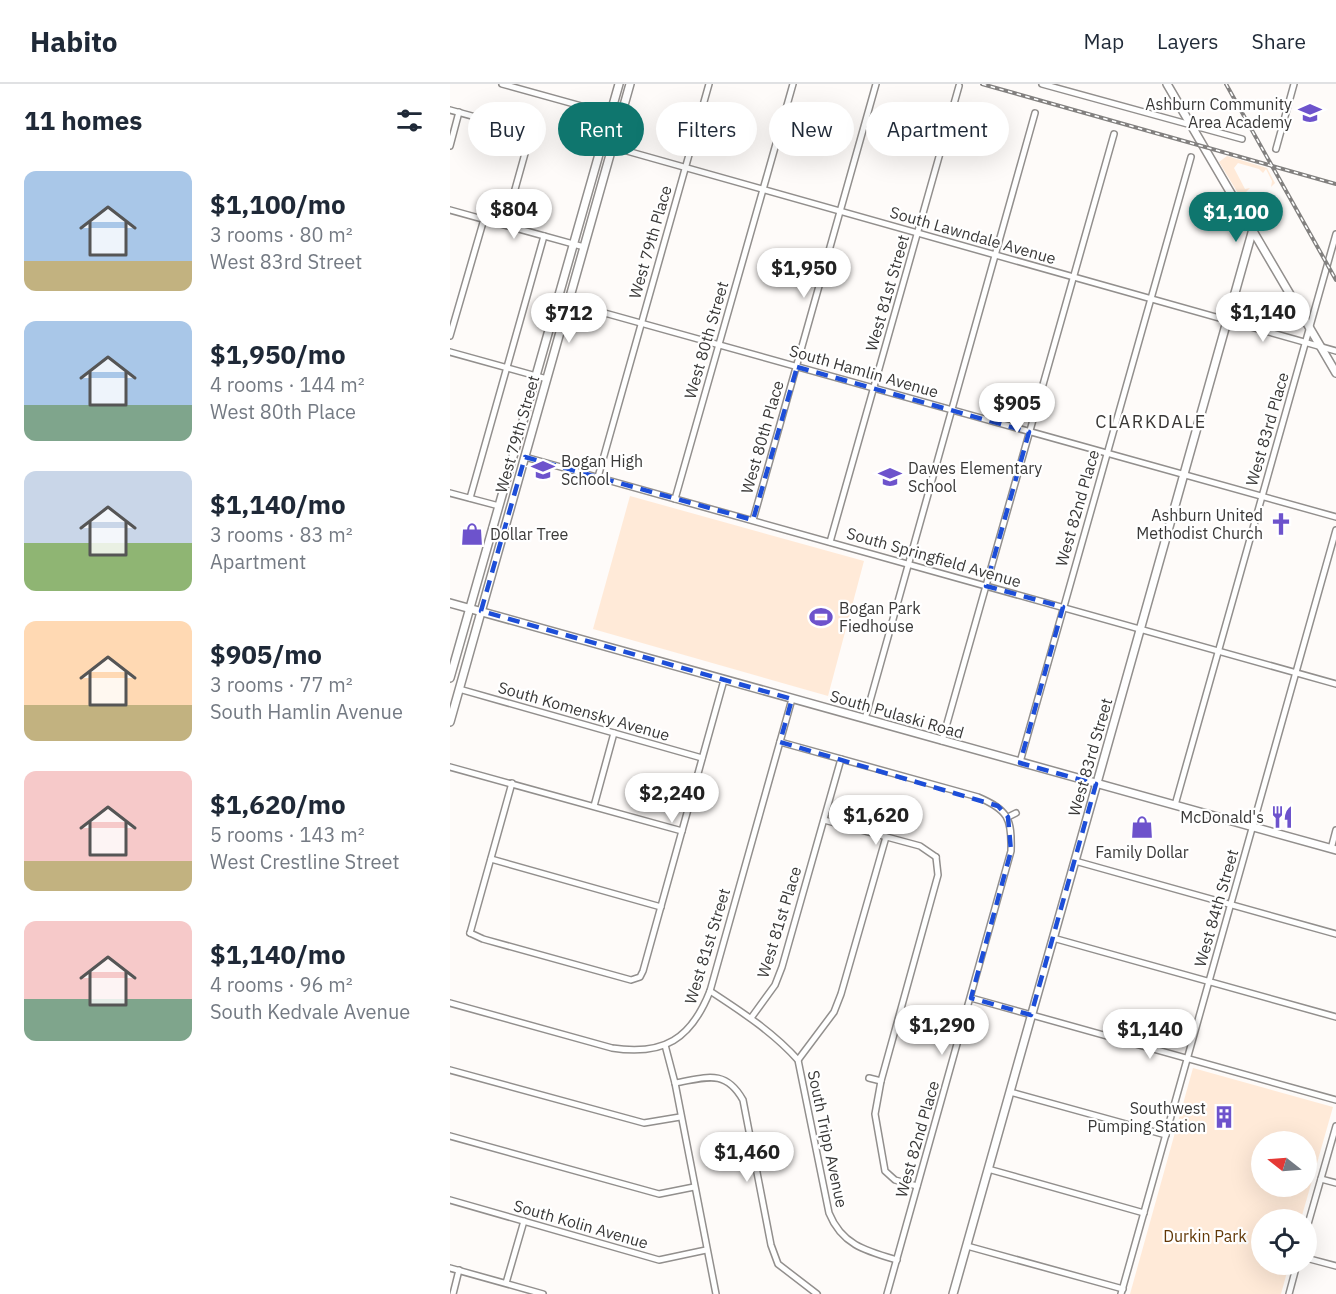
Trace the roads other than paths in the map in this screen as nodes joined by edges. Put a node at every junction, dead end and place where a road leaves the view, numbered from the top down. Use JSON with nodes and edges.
{"nodes":[{"id":1,"x":502,"y":84,"type":"edge"},
{"id":2,"x":619,"y":84,"type":"edge"},
{"id":3,"x":630,"y":84,"type":"edge"},
{"id":4,"x":709,"y":84,"type":"edge"},
{"id":5,"x":793,"y":84,"type":"edge"},
{"id":6,"x":876,"y":84,"type":"edge"},
{"id":7,"x":1043,"y":84,"type":"edge"},
{"id":8,"x":1167,"y":84,"type":"edge"},
{"id":9,"x":1294,"y":84,"type":"edge"},
{"id":10,"x":959,"y":86,"type":"dead end"},
{"id":11,"x":565,"y":102,"type":"edge"},
{"id":12,"x":614,"y":102,"type":"edge"},
{"id":13,"x":625,"y":102,"type":"edge"},
{"id":14,"x":450,"y":110,"type":"edge"},
{"id":15,"x":459,"y":112,"type":"junction"},
{"id":16,"x":1035,"y":112,"type":"dead end"},
{"id":17,"x":1191,"y":126,"type":"junction"},
{"id":18,"x":1114,"y":134,"type":"dead end"},
{"id":19,"x":1242,"y":139,"type":"dead end"},
{"id":20,"x":450,"y":146,"type":"edge"},
{"id":21,"x":1276,"y":149,"type":"dead end"},
{"id":22,"x":599,"y":156,"type":"edge"},
{"id":23,"x":609,"y":156,"type":"edge"},
{"id":24,"x":643,"y":156,"type":"edge"},
{"id":25,"x":1191,"y":157,"type":"dead end"},
{"id":26,"x":685,"y":168,"type":"junction"},
{"id":27,"x":763,"y":189,"type":"junction"},
{"id":28,"x":450,"y":210,"type":"edge"},
{"id":29,"x":841,"y":212,"type":"junction"},
{"id":30,"x":483,"y":219,"type":"junction"},
{"id":31,"x":505,"y":225,"type":"junction"},
{"id":32,"x":1253,"y":229,"type":"junction"},
{"id":33,"x":918,"y":233,"type":"junction"},
{"id":34,"x":1336,"y":234,"type":"edge"},
{"id":35,"x":544,"y":236,"type":"junction"},
{"id":36,"x":573,"y":244,"type":"junction"},
{"id":37,"x":584,"y":247,"type":"junction"},
{"id":38,"x":995,"y":255,"type":"junction"},
{"id":39,"x":1073,"y":277,"type":"junction"},
{"id":40,"x":1150,"y":298,"type":"junction"},
{"id":41,"x":558,"y":300,"type":"junction"},
{"id":42,"x":568,"y":303,"type":"junction"},
{"id":43,"x":1227,"y":320,"type":"junction"},
{"id":44,"x":641,"y":323,"type":"junction"},
{"id":45,"x":1310,"y":327,"type":"junction"},
{"id":46,"x":450,"y":336,"type":"edge"},
{"id":47,"x":1306,"y":343,"type":"junction"},
{"id":48,"x":719,"y":345,"type":"junction"},
{"id":49,"x":1322,"y":347,"type":"junction"},
{"id":50,"x":1336,"y":351,"type":"edge"},
{"id":51,"x":450,"y":352,"type":"edge"},
{"id":52,"x":797,"y":367,"type":"junction"},
{"id":53,"x":506,"y":368,"type":"junction"},
{"id":54,"x":1336,"y":373,"type":"edge"},
{"id":55,"x":536,"y":376,"type":"junction"},
{"id":56,"x":547,"y":379,"type":"junction"},
{"id":57,"x":874,"y":388,"type":"junction"},
{"id":58,"x":952,"y":410,"type":"junction"},
{"id":59,"x":1029,"y":432,"type":"junction"},
{"id":60,"x":1107,"y":453,"type":"junction"},
{"id":61,"x":525,"y":457,"type":"junction"},
{"id":62,"x":1184,"y":475,"type":"junction"},
{"id":63,"x":598,"y":477,"type":"junction"},
{"id":64,"x":450,"y":493,"type":"edge"},
{"id":65,"x":1262,"y":497,"type":"junction"},
{"id":66,"x":470,"y":498,"type":"junction"},
{"id":67,"x":675,"y":499,"type":"junction"},
{"id":68,"x":499,"y":507,"type":"junction"},
{"id":69,"x":1336,"y":517,"type":"edge"},
{"id":70,"x":753,"y":520,"type":"junction"},
{"id":71,"x":1336,"y":530,"type":"edge"},
{"id":72,"x":830,"y":542,"type":"junction"},
{"id":73,"x":908,"y":564,"type":"junction"},
{"id":74,"x":986,"y":586,"type":"junction"},
{"id":75,"x":450,"y":603,"type":"edge"},
{"id":76,"x":1063,"y":607,"type":"junction"},
{"id":77,"x":470,"y":608,"type":"junction"},
{"id":78,"x":481,"y":612,"type":"junction"},
{"id":79,"x":1140,"y":629,"type":"junction"},
{"id":80,"x":1218,"y":651,"type":"junction"},
{"id":81,"x":1296,"y":673,"type":"junction"},
{"id":82,"x":450,"y":678,"type":"edge"},
{"id":83,"x":724,"y":680,"type":"junction"},
{"id":84,"x":1336,"y":684,"type":"edge"},
{"id":85,"x":459,"y":689,"type":"junction"},
{"id":86,"x":792,"y":699,"type":"junction"},
{"id":87,"x":865,"y":719,"type":"junction"},
{"id":88,"x":450,"y":722,"type":"edge"},
{"id":89,"x":614,"y":733,"type":"junction"},
{"id":90,"x":942,"y":741,"type":"junction"},
{"id":91,"x":780,"y":742,"type":"junction"},
{"id":92,"x":702,"y":758,"type":"junction"},
{"id":93,"x":841,"y":759,"type":"junction"},
{"id":94,"x":1020,"y":762,"type":"junction"},
{"id":95,"x":450,"y":767,"type":"edge"},
{"id":96,"x":512,"y":783,"type":"junction"},
{"id":97,"x":1096,"y":784,"type":"junction"},
{"id":98,"x":594,"y":806,"type":"junction"},
{"id":99,"x":1175,"y":806,"type":"junction"},
{"id":100,"x":1016,"y":813,"type":"dead end"},
{"id":101,"x":1008,"y":817,"type":"junction"},
{"id":102,"x":824,"y":820,"type":"junction"},
{"id":103,"x":1253,"y":827,"type":"junction"},
{"id":104,"x":1336,"y":830,"type":"edge"},
{"id":105,"x":682,"y":831,"type":"junction"},
{"id":106,"x":885,"y":837,"type":"junction"},
{"id":107,"x":1333,"y":850,"type":"edge"},
{"id":108,"x":490,"y":859,"type":"junction"},
{"id":109,"x":1075,"y":861,"type":"junction"},
{"id":110,"x":1231,"y":905,"type":"junction"},
{"id":111,"x":661,"y":907,"type":"junction"},
{"id":112,"x":1336,"y":934,"type":"edge"},
{"id":113,"x":1053,"y":938,"type":"junction"},
{"id":114,"x":1209,"y":981,"type":"junction"},
{"id":115,"x":710,"y":991,"type":"junction"},
{"id":116,"x":971,"y":998,"type":"junction"},
{"id":117,"x":450,"y":1003,"type":"edge"},
{"id":118,"x":1031,"y":1015,"type":"junction"},
{"id":119,"x":1336,"y":1017,"type":"edge"},
{"id":120,"x":751,"y":1018,"type":"junction"},
{"id":121,"x":665,"y":1045,"type":"junction"},
{"id":122,"x":1187,"y":1059,"type":"junction"},
{"id":123,"x":798,"y":1060,"type":"junction"},
{"id":124,"x":450,"y":1070,"type":"edge"},
{"id":125,"x":869,"y":1078,"type":"dead end"},
{"id":126,"x":881,"y":1081,"type":"junction"},
{"id":127,"x":675,"y":1083,"type":"junction"},
{"id":128,"x":1010,"y":1092,"type":"junction"},
{"id":129,"x":1336,"y":1100,"type":"edge"},
{"id":130,"x":680,"y":1117,"type":"junction"},
{"id":131,"x":1336,"y":1126,"type":"edge"},
{"id":132,"x":1166,"y":1135,"type":"junction"},
{"id":133,"x":450,"y":1136,"type":"edge"},
{"id":134,"x":988,"y":1169,"type":"junction"},
{"id":135,"x":1321,"y":1179,"type":"junction"},
{"id":136,"x":1336,"y":1183,"type":"edge"},
{"id":137,"x":694,"y":1186,"type":"junction"},
{"id":138,"x":917,"y":1186,"type":"junction"},
{"id":139,"x":450,"y":1200,"type":"edge"},
{"id":140,"x":1312,"y":1209,"type":"edge"},
{"id":141,"x":1144,"y":1213,"type":"junction"},
{"id":142,"x":524,"y":1221,"type":"junction"},
{"id":143,"x":967,"y":1246,"type":"junction"},
{"id":144,"x":706,"y":1250,"type":"junction"},
{"id":145,"x":897,"y":1260,"type":"junction"},
{"id":146,"x":1317,"y":1261,"type":"edge"},
{"id":147,"x":1336,"y":1266,"type":"edge"},
{"id":148,"x":450,"y":1268,"type":"edge"},
{"id":149,"x":459,"y":1270,"type":"junction"},
{"id":150,"x":1294,"y":1275,"type":"edge"},
{"id":151,"x":506,"y":1283,"type":"junction"},
{"id":152,"x":1122,"y":1292,"type":"edge"},
{"id":153,"x":453,"y":1294,"type":"edge"},
{"id":154,"x":543,"y":1294,"type":"edge"},
{"id":155,"x":716,"y":1294,"type":"edge"},
{"id":156,"x":817,"y":1294,"type":"edge"},
{"id":157,"x":887,"y":1294,"type":"edge"},
{"id":158,"x":953,"y":1294,"type":"edge"},
{"id":159,"x":1289,"y":1294,"type":"edge"}],
"edges":[{"from":1,"to":11,"type":"street"},
{"from":2,"to":12,"type":"main road","name":"West 79th Street"},
{"from":3,"to":13,"type":"main road","name":"West 79th Street"},
{"from":4,"to":26,"type":"street","name":"West 79th Place"},
{"from":5,"to":27,"type":"street","name":"West 80th Street"},
{"from":6,"to":29,"type":"street","name":"West 80th Place"},
{"from":7,"to":17,"type":"street"},
{"from":8,"to":17,"type":"main road"},
{"from":9,"to":21,"type":"street"},
{"from":10,"to":33,"type":"street","name":"West 81st Street"},
{"from":14,"to":15,"type":"street"},
{"from":15,"to":20,"type":"street"},
{"from":15,"to":31,"type":"street"},
{"from":16,"to":38,"type":"street"},
{"from":17,"to":19,"type":"street"},
{"from":17,"to":32,"type":"main road"},
{"from":18,"to":39,"type":"street"},
{"from":22,"to":36,"type":"main road","name":"West 79th Street"},
{"from":23,"to":37,"type":"main road","name":"West 79th Street"},
{"from":24,"to":26,"type":"street","name":"South Lawndale Avenue"},
{"from":25,"to":40,"type":"street","name":"West 82nd Place"},
{"from":26,"to":27,"type":"street","name":"South Lawndale Avenue"},
{"from":26,"to":44,"type":"street","name":"West 79th Place"},
{"from":27,"to":29,"type":"street","name":"South Lawndale Avenue"},
{"from":27,"to":48,"type":"street","name":"West 80th Street"},
{"from":28,"to":30,"type":"street"},
{"from":29,"to":33,"type":"street","name":"South Lawndale Avenue"},
{"from":29,"to":52,"type":"street","name":"West 80th Place"},
{"from":30,"to":31,"type":"street"},
{"from":30,"to":46,"type":"street"},
{"from":31,"to":35,"type":"street"},
{"from":32,"to":43,"type":"main road","name":"West 83rd Street"},
{"from":32,"to":45,"type":"main road"},
{"from":33,"to":38,"type":"street","name":"South Lawndale Avenue"},
{"from":33,"to":57,"type":"street","name":"West 81st Street"},
{"from":34,"to":45,"type":"street","name":"West 83rd Place"},
{"from":35,"to":36,"type":"street"},
{"from":35,"to":53,"type":"street"},
{"from":36,"to":37,"type":"street"},
{"from":36,"to":41,"type":"main road","name":"West 79th Street"},
{"from":37,"to":42,"type":"main road","name":"West 79th Street"},
{"from":38,"to":39,"type":"street","name":"South Lawndale Avenue"},
{"from":38,"to":58,"type":"street"},
{"from":39,"to":40,"type":"street","name":"South Lawndale Avenue"},
{"from":39,"to":59,"type":"street"},
{"from":40,"to":43,"type":"street","name":"South Lawndale Avenue"},
{"from":40,"to":60,"type":"street","name":"West 82nd Place"},
{"from":41,"to":42,"type":"street","name":"South Hamlin Avenue"},
{"from":41,"to":55,"type":"main road","name":"West 79th Street"},
{"from":42,"to":44,"type":"street","name":"South Hamlin Avenue"},
{"from":42,"to":56,"type":"main road","name":"West 79th Street"},
{"from":43,"to":47,"type":"street","name":"South Lawndale Avenue"},
{"from":43,"to":62,"type":"main road","name":"West 83rd Street"},
{"from":44,"to":48,"type":"street","name":"South Hamlin Avenue"},
{"from":44,"to":63,"type":"street","name":"West 79th Place"},
{"from":45,"to":47,"type":"street","name":"West 83rd Place"},
{"from":45,"to":49,"type":"main road"},
{"from":47,"to":49,"type":"street","name":"South Lawndale Avenue"},
{"from":47,"to":65,"type":"street","name":"West 83rd Place"},
{"from":48,"to":52,"type":"street","name":"South Hamlin Avenue"},
{"from":48,"to":67,"type":"street","name":"West 80th Street"},
{"from":49,"to":50,"type":"street","name":"South Lawndale Avenue"},
{"from":49,"to":54,"type":"main road"},
{"from":51,"to":53,"type":"street"},
{"from":52,"to":57,"type":"street","name":"South Hamlin Avenue"},
{"from":52,"to":70,"type":"street","name":"West 80th Place"},
{"from":53,"to":55,"type":"street"},
{"from":53,"to":66,"type":"street"},
{"from":55,"to":56,"type":"street"},
{"from":55,"to":68,"type":"main road","name":"West 79th Street"},
{"from":56,"to":61,"type":"main road","name":"West 79th Street"},
{"from":57,"to":58,"type":"street","name":"South Hamlin Avenue"},
{"from":57,"to":72,"type":"street","name":"West 81st Street"},
{"from":58,"to":59,"type":"street","name":"South Hamlin Avenue"},
{"from":58,"to":73,"type":"street"},
{"from":59,"to":60,"type":"street","name":"South Hamlin Avenue"},
{"from":59,"to":74,"type":"street"},
{"from":60,"to":62,"type":"street","name":"South Hamlin Avenue"},
{"from":60,"to":76,"type":"street","name":"West 82nd Place"},
{"from":61,"to":63,"type":"street","name":"South Springfield Avenue"},
{"from":61,"to":78,"type":"main road","name":"West 79th Street"},
{"from":62,"to":65,"type":"street","name":"South Hamlin Avenue"},
{"from":62,"to":79,"type":"main road","name":"West 83rd Street"},
{"from":63,"to":67,"type":"street","name":"South Springfield Avenue"},
{"from":64,"to":66,"type":"street"},
{"from":65,"to":69,"type":"street","name":"South Hamlin Avenue"},
{"from":65,"to":80,"type":"street","name":"West 83rd Place"},
{"from":66,"to":68,"type":"street"},
{"from":67,"to":70,"type":"street","name":"South Springfield Avenue"},
{"from":68,"to":77,"type":"main road","name":"West 79th Street"},
{"from":70,"to":72,"type":"street","name":"South Springfield Avenue"},
{"from":71,"to":81,"type":"street","name":"West 84th Street"},
{"from":72,"to":73,"type":"street","name":"South Springfield Avenue"},
{"from":73,"to":74,"type":"street","name":"South Springfield Avenue"},
{"from":73,"to":87,"type":"street"},
{"from":74,"to":76,"type":"street","name":"South Springfield Avenue"},
{"from":74,"to":90,"type":"street"},
{"from":75,"to":77,"type":"main road","name":"South Pulaski Road"},
{"from":76,"to":79,"type":"street","name":"South Springfield Avenue"},
{"from":76,"to":94,"type":"street","name":"West 82nd Place"},
{"from":77,"to":78,"type":"main road","name":"South Pulaski Road"},
{"from":77,"to":82,"type":"main road","name":"West 79th Street"},
{"from":78,"to":83,"type":"main road","name":"South Pulaski Road"},
{"from":78,"to":85,"type":"main road","name":"West 79th Street"},
{"from":79,"to":80,"type":"street","name":"South Springfield Avenue"},
{"from":79,"to":97,"type":"main road","name":"West 83rd Street"},
{"from":80,"to":81,"type":"street","name":"South Springfield Avenue"},
{"from":80,"to":99,"type":"street","name":"West 83rd Place"},
{"from":81,"to":84,"type":"street","name":"South Springfield Avenue"},
{"from":81,"to":103,"type":"street","name":"West 84th Street"},
{"from":83,"to":86,"type":"main road","name":"South Pulaski Road"},
{"from":83,"to":92,"type":"street"},
{"from":85,"to":88,"type":"main road","name":"West 79th Street"},
{"from":85,"to":89,"type":"street","name":"South Komensky Avenue"},
{"from":86,"to":87,"type":"main road","name":"South Pulaski Road"},
{"from":86,"to":91,"type":"street","name":"West 81st Street"},
{"from":87,"to":90,"type":"main road","name":"South Pulaski Road"},
{"from":89,"to":92,"type":"street","name":"South Komensky Avenue"},
{"from":89,"to":98,"type":"street"},
{"from":90,"to":94,"type":"main road","name":"South Pulaski Road"},
{"from":91,"to":93,"type":"street"},
{"from":91,"to":115,"type":"street","name":"West 81st Street"},
{"from":92,"to":105,"type":"street"},
{"from":93,"to":101,"type":"street"},
{"from":93,"to":102,"type":"street","name":"West 81st Place"},
{"from":94,"to":97,"type":"main road","name":"South Pulaski Road"},
{"from":95,"to":96,"type":"street"},
{"from":96,"to":98,"type":"street"},
{"from":96,"to":108,"type":"street"},
{"from":97,"to":99,"type":"main road","name":"South Pulaski Road"},
{"from":97,"to":109,"type":"main road","name":"West 83rd Street"},
{"from":98,"to":105,"type":"street"},
{"from":99,"to":103,"type":"main road","name":"South Pulaski Road"},
{"from":100,"to":101,"type":"street"},
{"from":101,"to":116,"type":"street","name":"West 82nd Place"},
{"from":102,"to":106,"type":"street"},
{"from":102,"to":120,"type":"street","name":"West 81st Place"},
{"from":103,"to":107,"type":"main road","name":"South Pulaski Road"},
{"from":103,"to":110,"type":"street","name":"West 84th Street"},
{"from":104,"to":107,"type":"street"},
{"from":105,"to":111,"type":"street"},
{"from":106,"to":123,"type":"street"},
{"from":106,"to":126,"type":"street"},
{"from":108,"to":111,"type":"street"},
{"from":108,"to":111,"type":"street"},
{"from":109,"to":110,"type":"street"},
{"from":109,"to":113,"type":"main road","name":"West 83rd Street"},
{"from":110,"to":112,"type":"street"},
{"from":110,"to":114,"type":"street","name":"West 84th Street"},
{"from":113,"to":114,"type":"street"},
{"from":113,"to":118,"type":"main road","name":"West 83rd Street"},
{"from":114,"to":119,"type":"street"},
{"from":114,"to":122,"type":"street","name":"West 84th Street"},
{"from":115,"to":120,"type":"street","name":"South Tripp Avenue"},
{"from":115,"to":121,"type":"street","name":"West 81st Street"},
{"from":116,"to":118,"type":"street"},
{"from":116,"to":138,"type":"street","name":"West 82nd Place"},
{"from":117,"to":121,"type":"street"},
{"from":118,"to":122,"type":"street"},
{"from":118,"to":128,"type":"main road","name":"West 83rd Street"},
{"from":120,"to":123,"type":"street","name":"South Tripp Avenue"},
{"from":121,"to":127,"type":"street"},
{"from":122,"to":129,"type":"street"},
{"from":122,"to":132,"type":"street","name":"West 84th Street"},
{"from":123,"to":145,"type":"street","name":"South Tripp Avenue"},
{"from":124,"to":130,"type":"street"},
{"from":125,"to":126,"type":"street"},
{"from":126,"to":138,"type":"street"},
{"from":127,"to":130,"type":"street"},
{"from":127,"to":156,"type":"street"},
{"from":128,"to":132,"type":"street"},
{"from":128,"to":134,"type":"main road","name":"West 83rd Street"},
{"from":130,"to":137,"type":"street"},
{"from":131,"to":135,"type":"street"},
{"from":132,"to":141,"type":"street","name":"West 84th Street"},
{"from":133,"to":137,"type":"street"},
{"from":134,"to":141,"type":"street"},
{"from":134,"to":143,"type":"main road","name":"West 83rd Street"},
{"from":135,"to":136,"type":"street"},
{"from":135,"to":140,"type":"street"},
{"from":137,"to":144,"type":"street"},
{"from":138,"to":145,"type":"street","name":"West 82nd Place"},
{"from":139,"to":142,"type":"street","name":"South Kolin Avenue"},
{"from":141,"to":152,"type":"street","name":"West 84th Street"},
{"from":142,"to":144,"type":"street","name":"South Kolin Avenue"},
{"from":142,"to":151,"type":"street"},
{"from":143,"to":152,"type":"street"},
{"from":143,"to":158,"type":"main road","name":"West 83rd Street"},
{"from":144,"to":155,"type":"street"},
{"from":145,"to":157,"type":"street","name":"West 82nd Place"},
{"from":146,"to":147,"type":"street"},
{"from":148,"to":149,"type":"street"},
{"from":149,"to":151,"type":"street"},
{"from":149,"to":153,"type":"street"},
{"from":150,"to":159,"type":"street"},
{"from":151,"to":154,"type":"street"}]}
